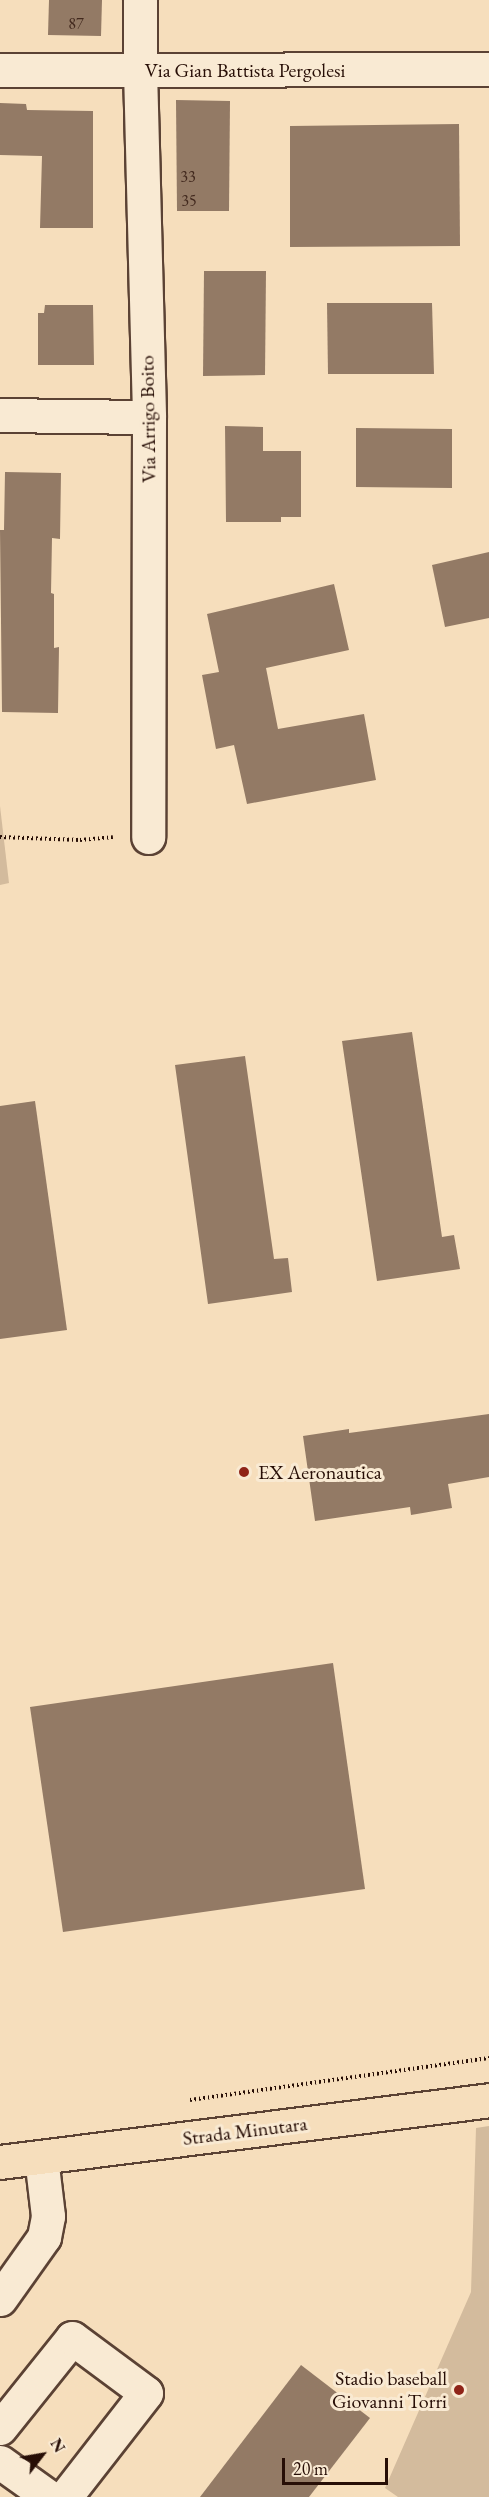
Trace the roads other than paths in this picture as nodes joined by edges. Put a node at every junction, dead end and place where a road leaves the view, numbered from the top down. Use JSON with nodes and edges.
{"nodes":[{"id":1,"x":140,"y":0,"type":"edge"},
{"id":2,"x":489,"y":69,"type":"edge"},
{"id":3,"x":0,"y":70,"type":"edge"},
{"id":4,"x":140,"y":70,"type":"junction"},
{"id":5,"x":0,"y":415,"type":"edge"},
{"id":6,"x":149,"y":417,"type":"junction"},
{"id":7,"x":148,"y":836,"type":"road end"},
{"id":8,"x":489,"y":2100,"type":"edge"},
{"id":9,"x":41,"y":2157,"type":"junction"},
{"id":10,"x":0,"y":2162,"type":"edge"},
{"id":11,"x":0,"y":2299,"type":"edge"},
{"id":12,"x":0,"y":2428,"type":"edge"},
{"id":13,"x":0,"y":2462,"type":"edge"},
{"id":14,"x":49,"y":2497,"type":"edge"},
{"id":15,"x":65,"y":2497,"type":"edge"}],
"edges":[{"from":1,"to":4,"type":"street","name":"Via Arrigo Boito"},
{"from":2,"to":4,"type":"street","name":"Via Gian Battista Pergolesi"},
{"from":3,"to":4,"type":"street","name":"Via Gian Battista Pergolesi"},
{"from":4,"to":6,"type":"street","name":"Via Arrigo Boito"},
{"from":5,"to":6,"type":"street"},
{"from":6,"to":7,"type":"street","name":"Via Arrigo Boito"},
{"from":8,"to":9,"type":"main road","name":"Strada Minutara"},
{"from":9,"to":10,"type":"main road","name":"Strada Minutara"},
{"from":9,"to":11,"type":"street"},
{"from":12,"to":15,"type":"street"},
{"from":13,"to":14,"type":"street"}]}
